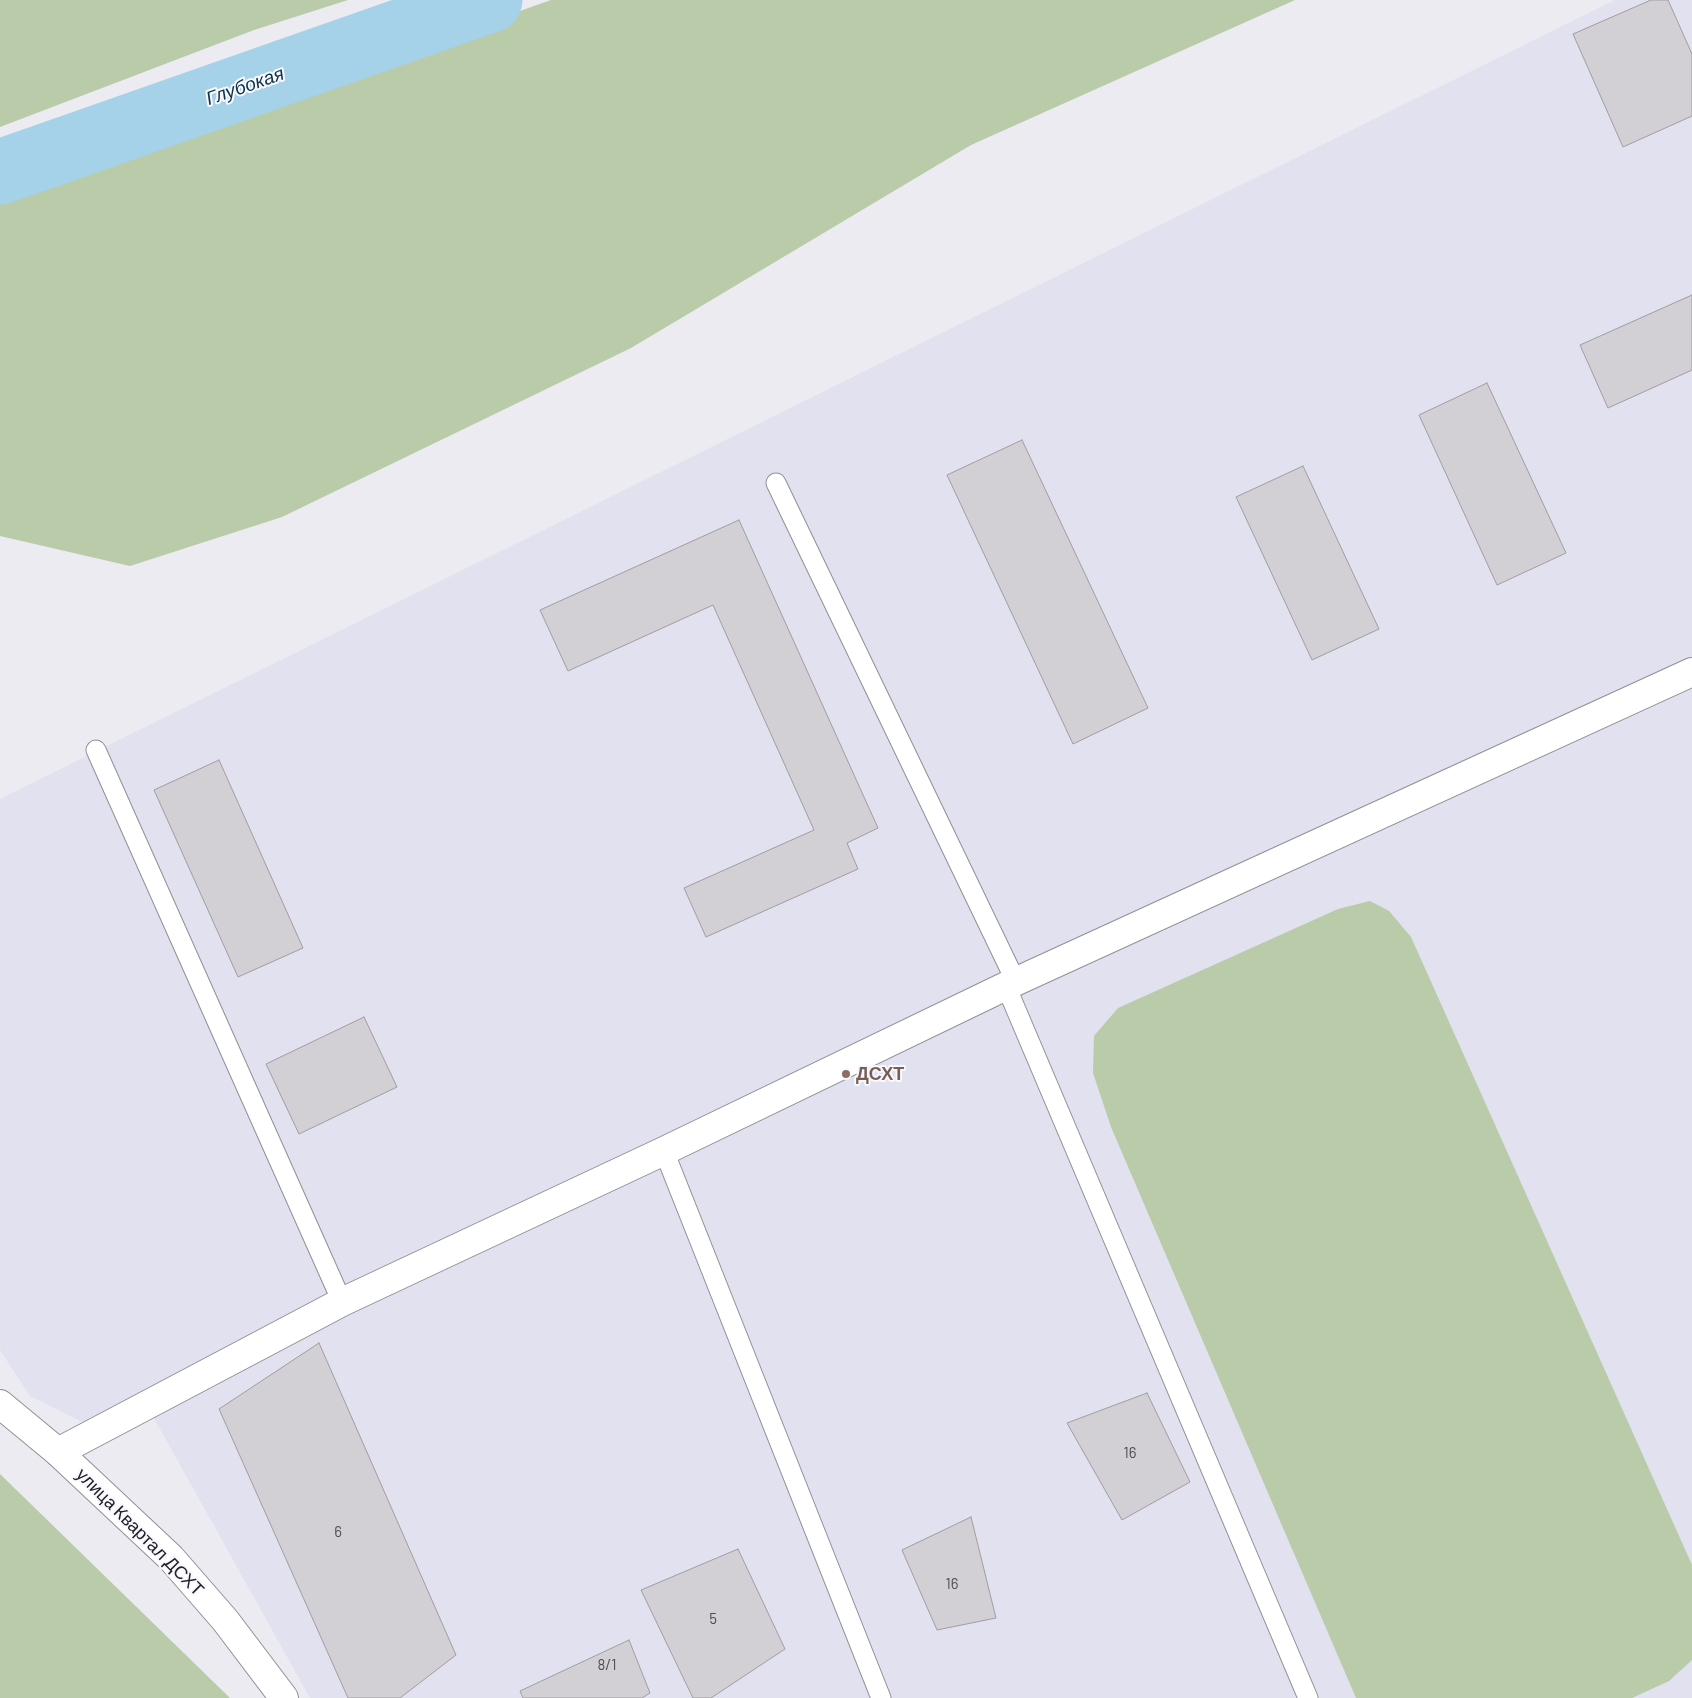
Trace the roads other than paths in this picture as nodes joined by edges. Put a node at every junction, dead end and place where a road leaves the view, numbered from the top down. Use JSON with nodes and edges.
{"nodes":[{"id":1,"x":776,"y":483,"type":"dead end"},
{"id":2,"x":1692,"y":672,"type":"edge"},
{"id":3,"x":96,"y":750,"type":"dead end"},
{"id":4,"x":1011,"y":984,"type":"junction"},
{"id":5,"x":664,"y":1151,"type":"junction"},
{"id":6,"x":342,"y":1302,"type":"junction"},
{"id":7,"x":0,"y":1404,"type":"edge"},
{"id":8,"x":58,"y":1452,"type":"junction"},
{"id":9,"x":284,"y":1698,"type":"edge"},
{"id":10,"x":881,"y":1698,"type":"edge"},
{"id":11,"x":1308,"y":1698,"type":"edge"}],
"edges":[{"from":1,"to":4,"type":"lane"},
{"from":2,"to":4,"type":"street"},
{"from":3,"to":6,"type":"lane"},
{"from":4,"to":5,"type":"street"},
{"from":4,"to":11,"type":"lane"},
{"from":5,"to":6,"type":"street"},
{"from":5,"to":10,"type":"lane"},
{"from":6,"to":8,"type":"street"},
{"from":7,"to":8,"type":"street","name":"улица Квартал ДСХТ"},
{"from":8,"to":9,"type":"street","name":"улица Квартал ДСХТ"}]}
